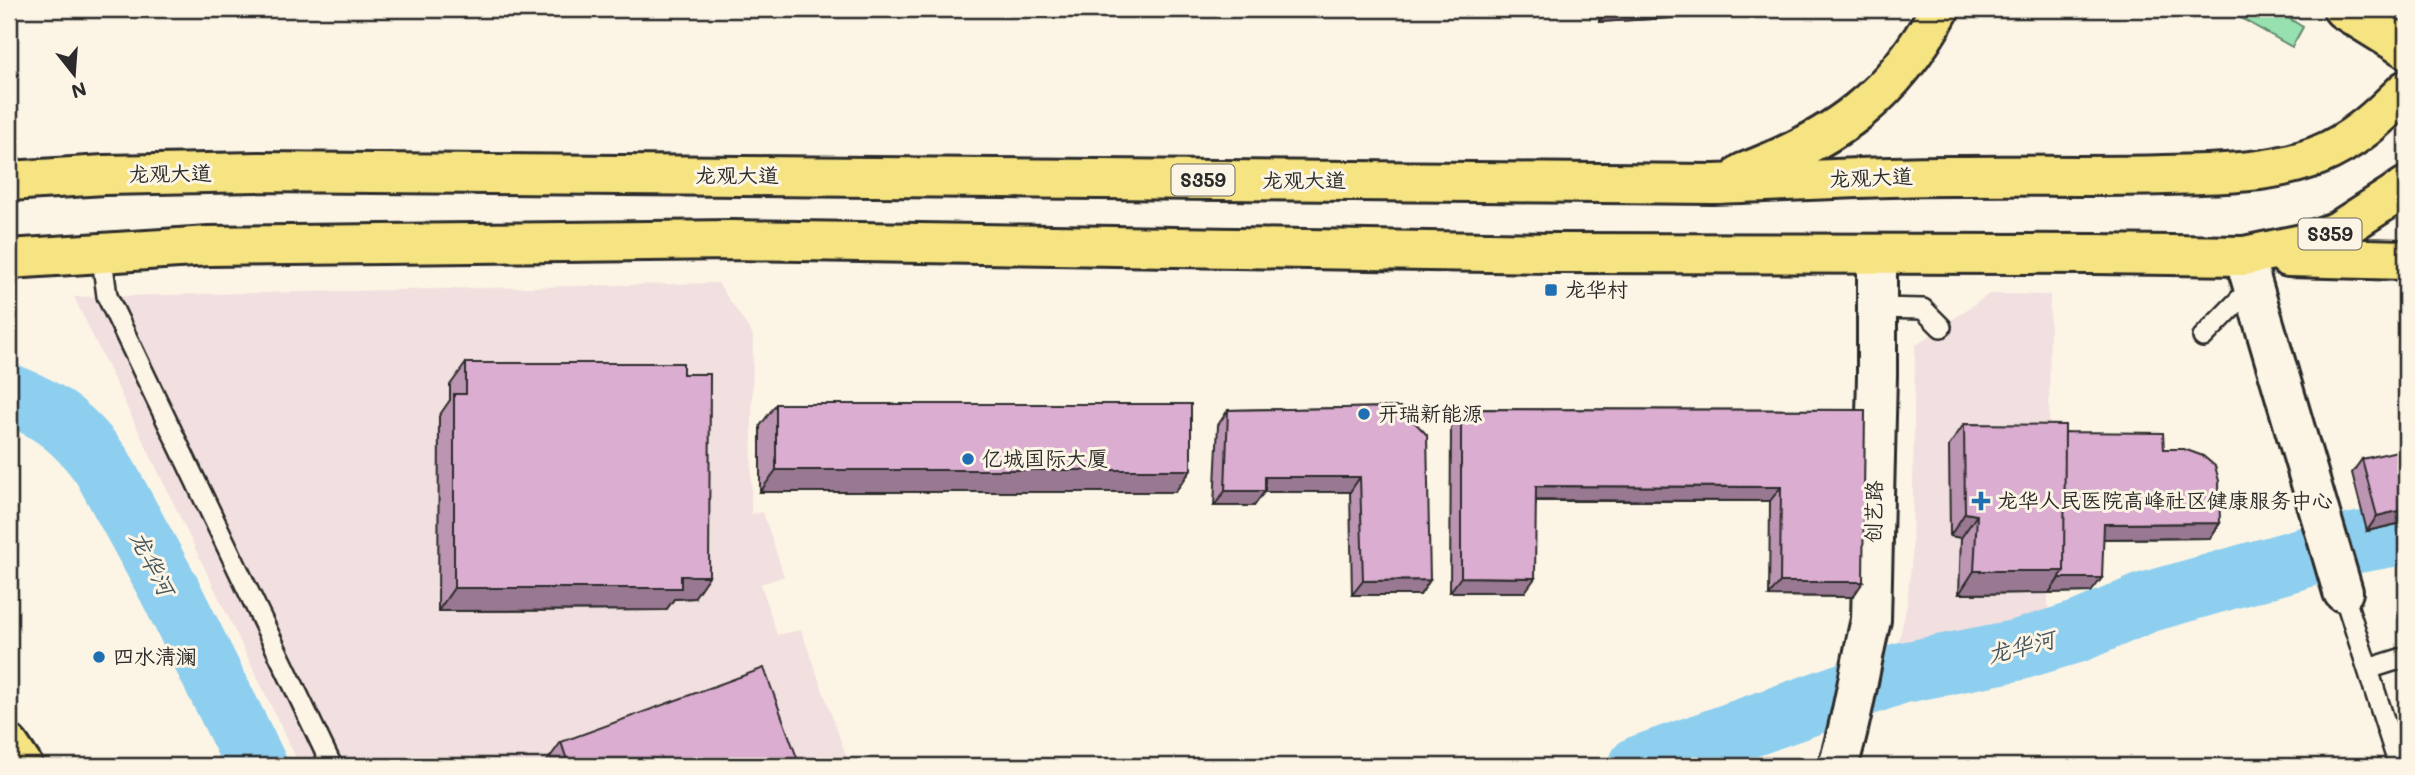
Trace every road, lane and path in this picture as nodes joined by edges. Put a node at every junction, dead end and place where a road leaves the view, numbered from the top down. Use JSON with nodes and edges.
{"nodes":[{"id":1,"x":1940,"y":9,"type":"edge"},
{"id":2,"x":2343,"y":9,"type":"edge"},
{"id":3,"x":2406,"y":48,"type":"edge"},
{"id":4,"x":2406,"y":90,"type":"edge"},
{"id":5,"x":9,"y":181,"type":"edge"},
{"id":6,"x":1714,"y":184,"type":"junction"},
{"id":7,"x":2406,"y":187,"type":"edge"},
{"id":8,"x":101,"y":251,"type":"junction"},
{"id":9,"x":1877,"y":255,"type":"junction"},
{"id":10,"x":2244,"y":256,"type":"junction"},
{"id":11,"x":9,"y":259,"type":"edge"},
{"id":12,"x":2406,"y":260,"type":"edge"},
{"id":13,"x":2254,"y":293,"type":"junction"},
{"id":14,"x":1877,"y":308,"type":"junction"},
{"id":15,"x":1941,"y":327,"type":"dead end"},
{"id":16,"x":2203,"y":337,"type":"dead end"},
{"id":17,"x":2342,"y":589,"type":"joint"},
{"id":18,"x":2406,"y":657,"type":"edge"},
{"id":19,"x":2368,"y":669,"type":"junction"},
{"id":20,"x":9,"y":745,"type":"edge"},
{"id":21,"x":1843,"y":753,"type":"edge"},
{"id":22,"x":23,"y":766,"type":"edge"},
{"id":23,"x":332,"y":766,"type":"edge"},
{"id":24,"x":2399,"y":766,"type":"edge"}],
"edges":[{"from":1,"to":6,"type":"main road"},
{"from":2,"to":3,"type":"main road"},
{"from":4,"to":6,"type":"main road","name":"龙观大道","number":"S359"},
{"from":5,"to":6,"type":"main road","name":"龙观大道","number":"S359"},
{"from":7,"to":10,"type":"main road","number":"S359"},
{"from":8,"to":9,"type":"main road","number":"S359"},
{"from":8,"to":11,"type":"main road","number":"S359"},
{"from":8,"to":23,"type":"lane"},
{"from":9,"to":10,"type":"main road","number":"S359"},
{"from":9,"to":14,"type":"street","name":"创艺路"},
{"from":10,"to":12,"type":"main road"},
{"from":10,"to":13,"type":"street"},
{"from":13,"to":16,"type":"lane"},
{"from":13,"to":17,"type":"street"},
{"from":14,"to":15,"type":"lane"},
{"from":14,"to":21,"type":"street","name":"创艺路"},
{"from":17,"to":19,"type":"lane"},
{"from":18,"to":19,"type":"lane"},
{"from":19,"to":24,"type":"lane"},
{"from":20,"to":22,"type":"main road"}]}
